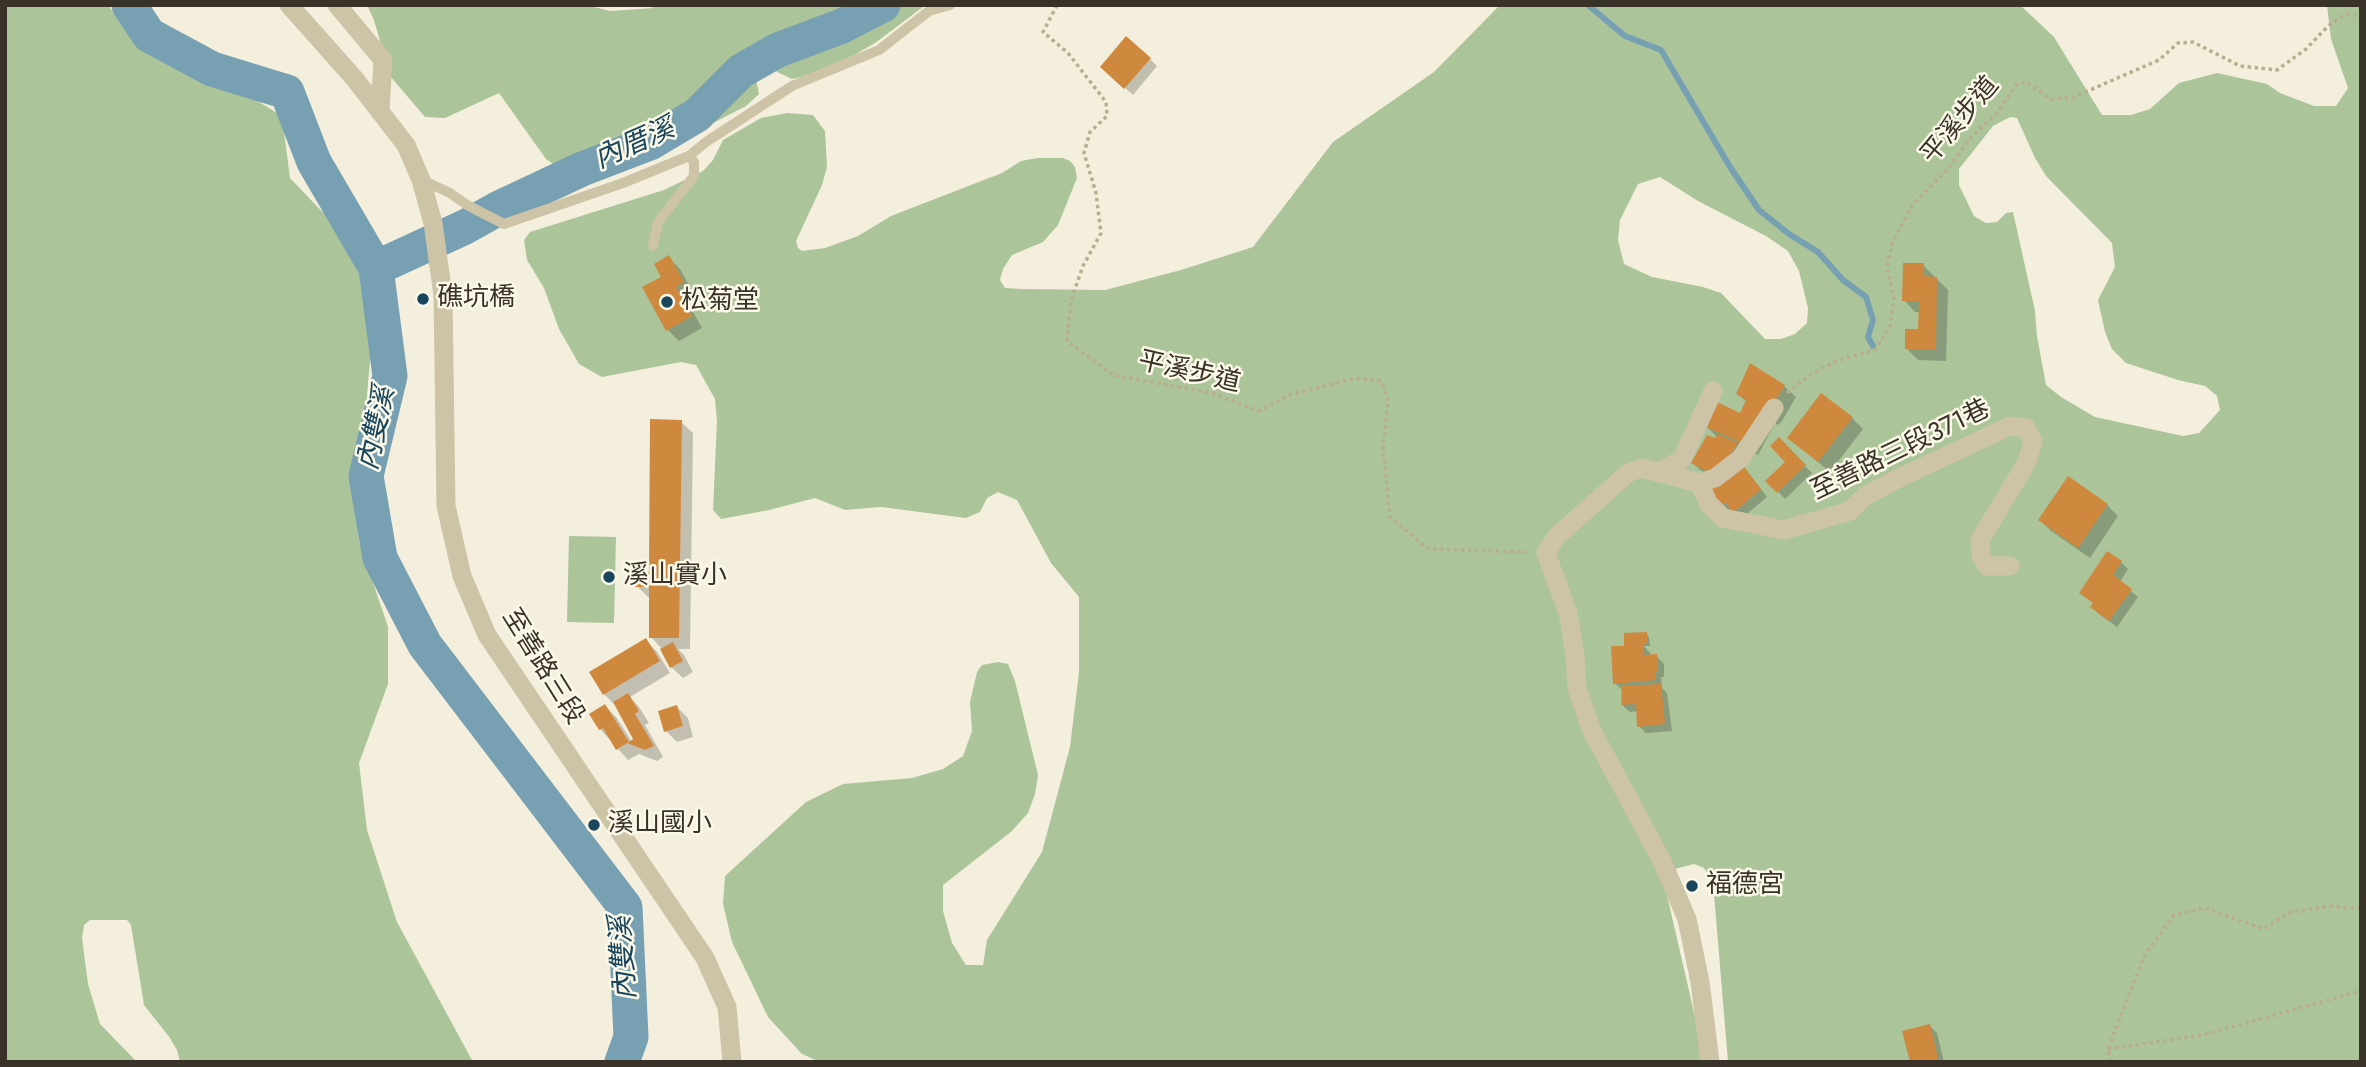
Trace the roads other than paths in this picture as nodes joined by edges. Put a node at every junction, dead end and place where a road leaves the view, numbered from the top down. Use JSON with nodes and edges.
{"nodes":[{"id":1,"x":289,"y":5,"type":"edge"},
{"id":2,"x":337,"y":5,"type":"edge"},
{"id":3,"x":950,"y":5,"type":"edge"},
{"id":4,"x":380,"y":111,"type":"junction"},
{"id":5,"x":689,"y":156,"type":"junction"},
{"id":6,"x":421,"y":180,"type":"junction"},
{"id":7,"x":653,"y":246,"type":"dead end"},
{"id":8,"x":1713,"y":391,"type":"dead end"},
{"id":9,"x":1774,"y":408,"type":"road end"},
{"id":10,"x":1660,"y":472,"type":"junction"},
{"id":11,"x":1699,"y":483,"type":"junction"},
{"id":12,"x":2010,"y":566,"type":"dead end"},
{"id":13,"x":732,"y":1062,"type":"edge"},
{"id":14,"x":1710,"y":1062,"type":"edge"}],
"edges":[{"from":1,"to":4,"type":"street"},
{"from":2,"to":4,"type":"street"},
{"from":3,"to":5,"type":"lane"},
{"from":4,"to":6,"type":"street"},
{"from":5,"to":6,"type":"lane"},
{"from":5,"to":7,"type":"lane"},
{"from":6,"to":13,"type":"street","name":"至善路三段"},
{"from":8,"to":10,"type":"street"},
{"from":9,"to":11,"type":"street"},
{"from":10,"to":11,"type":"street"},
{"from":10,"to":14,"type":"street"},
{"from":11,"to":12,"type":"street","name":"至善路三段371巷"}]}
